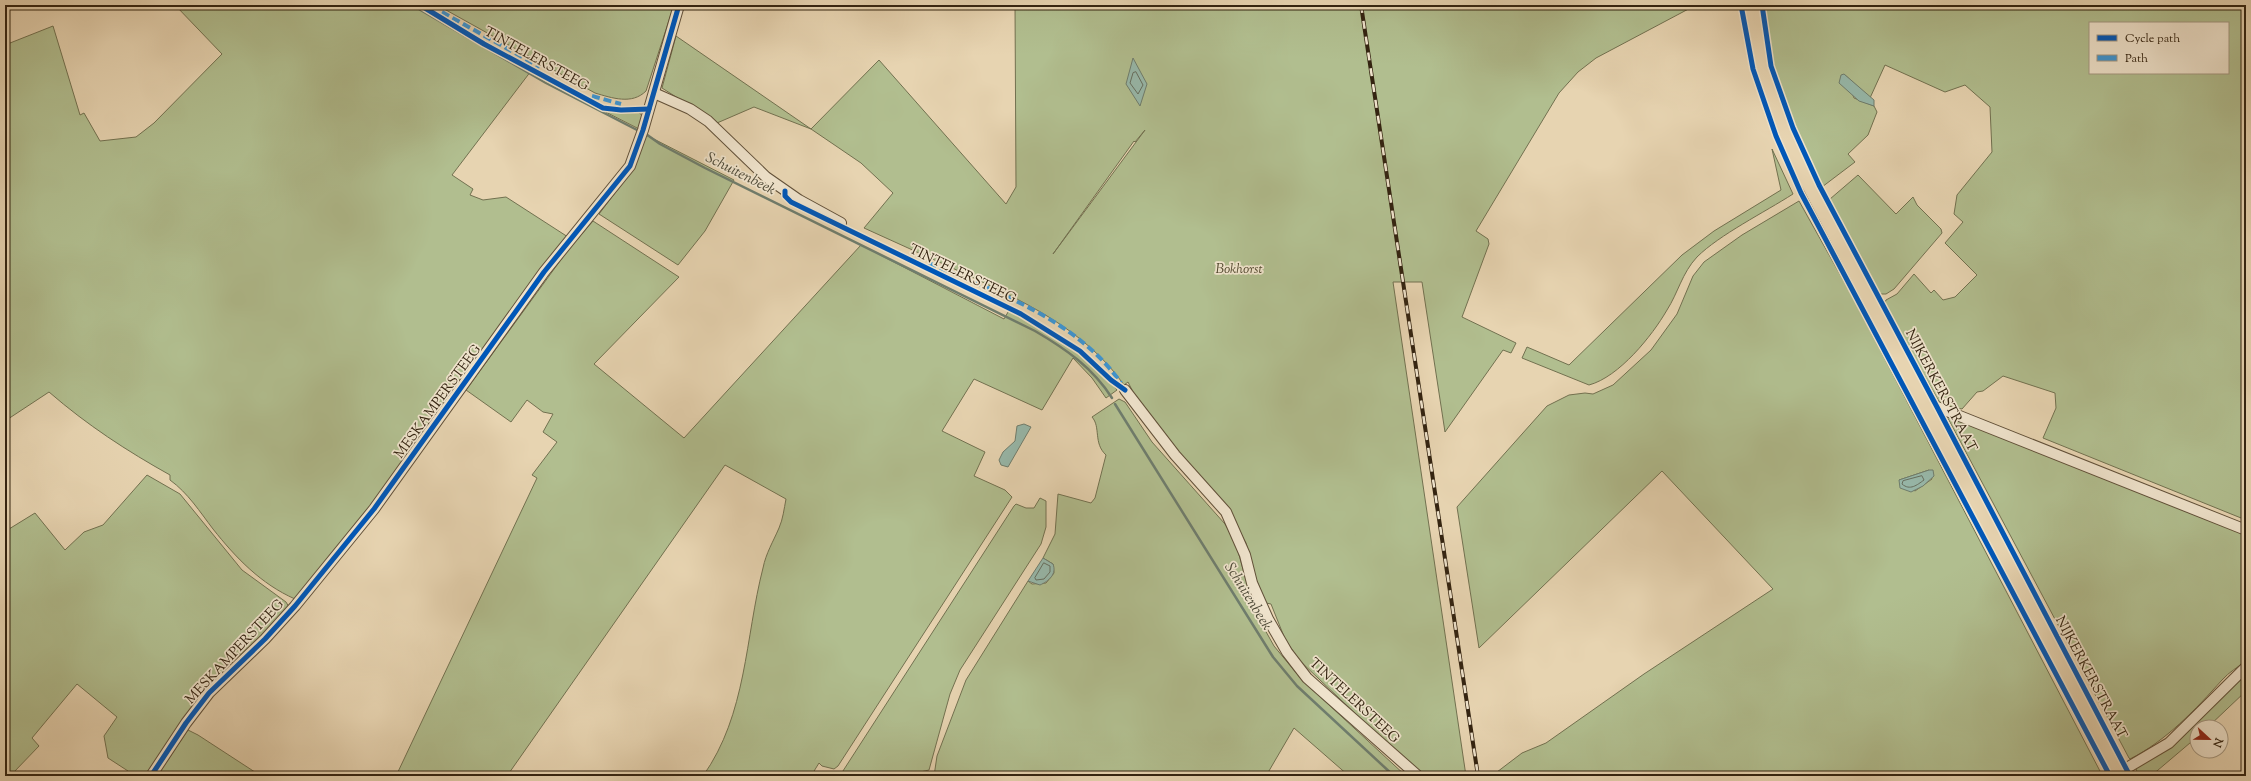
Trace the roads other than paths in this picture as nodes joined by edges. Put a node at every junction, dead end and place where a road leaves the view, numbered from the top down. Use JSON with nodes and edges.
{"nodes":[{"id":1,"x":679,"y":5,"type":"edge"},
{"id":2,"x":1750,"y":5,"type":"edge"},
{"id":3,"x":654,"y":93,"type":"junction"},
{"id":4,"x":841,"y":223,"type":"dead end"},
{"id":5,"x":1126,"y":390,"type":"dead end"},
{"id":6,"x":1929,"y":410,"type":"junction"},
{"id":7,"x":2246,"y":530,"type":"edge"},
{"id":8,"x":2246,"y":667,"type":"edge"},
{"id":9,"x":2117,"y":775,"type":"edge"},
{"id":10,"x":151,"y":776,"type":"edge"},
{"id":11,"x":1418,"y":776,"type":"edge"}],
"edges":[{"from":1,"to":3,"type":"street","name":"MESKAMPERSTEEG"},
{"from":2,"to":6,"type":"main road","name":"NIJKERKERSTRAAT"},
{"from":3,"to":4,"type":"street"},
{"from":3,"to":10,"type":"street","name":"MESKAMPERSTEEG"},
{"from":5,"to":11,"type":"street","name":"TINTELERSTEEG"},
{"from":6,"to":7,"type":"street"},
{"from":6,"to":9,"type":"main road","name":"NIJKERKERSTRAAT"},
{"from":8,"to":9,"type":"street"}]}
